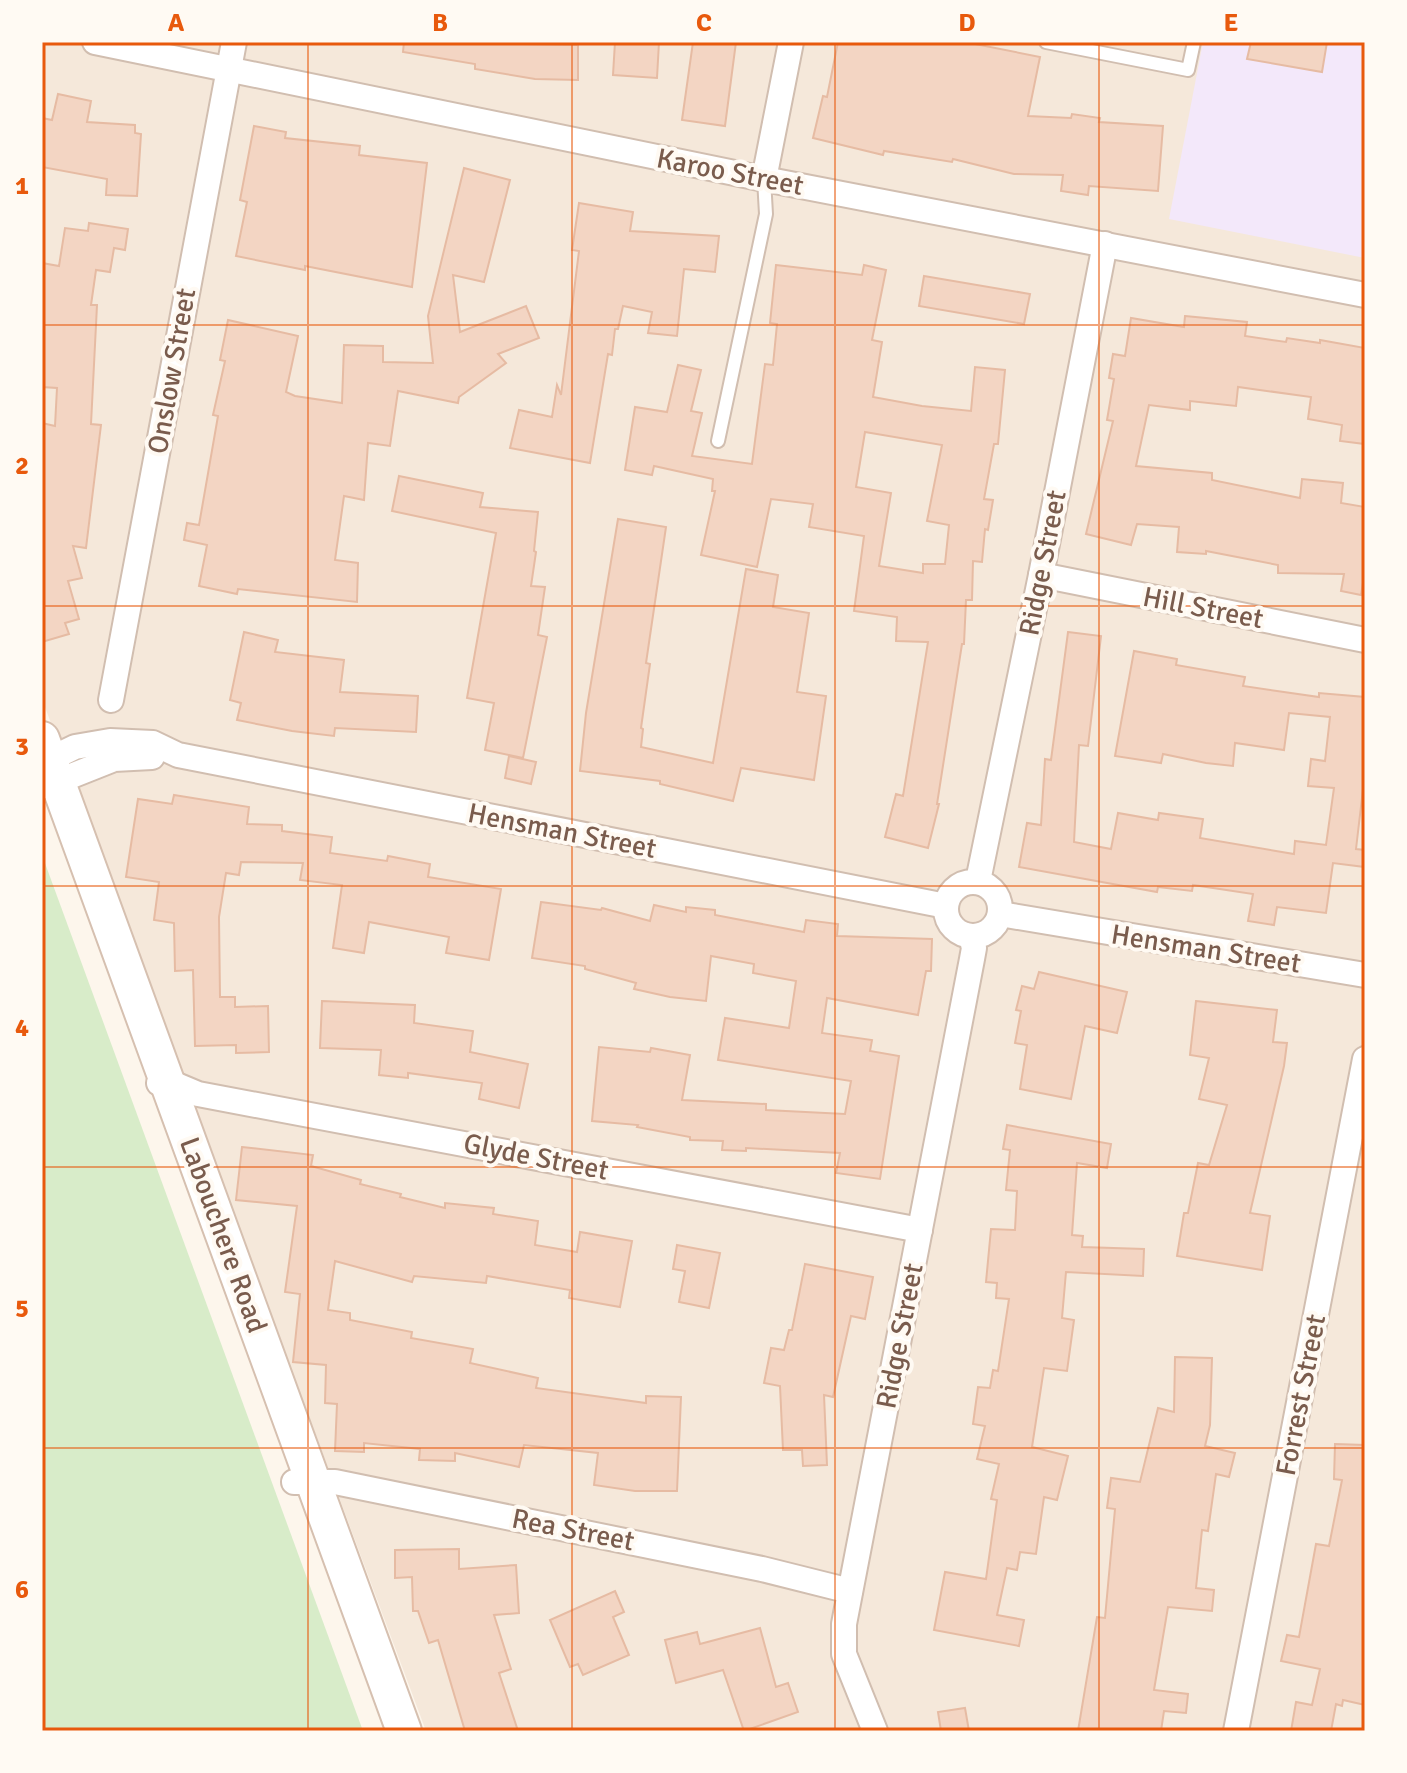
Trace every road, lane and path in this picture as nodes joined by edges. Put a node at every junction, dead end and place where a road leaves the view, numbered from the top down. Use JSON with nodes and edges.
{"nodes":[{"id":1,"x":95,"y":42,"type":"edge"},
{"id":2,"x":234,"y":42,"type":"edge"},
{"id":3,"x":791,"y":42,"type":"edge"},
{"id":4,"x":1046,"y":42,"type":"edge"},
{"id":5,"x":1194,"y":42,"type":"edge"},
{"id":6,"x":228,"y":69,"type":"junction"},
{"id":7,"x":764,"y":179,"type":"junction"},
{"id":8,"x":1105,"y":244,"type":"junction"},
{"id":9,"x":1365,"y":295,"type":"edge"},
{"id":10,"x":718,"y":441,"type":"dead end"},
{"id":11,"x":1041,"y":575,"type":"junction"},
{"id":12,"x":1365,"y":640,"type":"edge"},
{"id":13,"x":111,"y":700,"type":"dead end"},
{"id":14,"x":46,"y":771,"type":"edge"},
{"id":15,"x":978,"y":881,"type":"junction"},
{"id":16,"x":946,"y":906,"type":"junction"},
{"id":17,"x":1000,"y":914,"type":"junction"},
{"id":18,"x":971,"y":936,"type":"junction"},
{"id":19,"x":1365,"y":975,"type":"edge"},
{"id":20,"x":1365,"y":1059,"type":"edge"},
{"id":21,"x":160,"y":1083,"type":"junction"},
{"id":22,"x":920,"y":1230,"type":"junction"},
{"id":23,"x":303,"y":1482,"type":"junction"},
{"id":24,"x":850,"y":1591,"type":"junction"},
{"id":25,"x":387,"y":1731,"type":"edge"},
{"id":26,"x":404,"y":1731,"type":"edge"},
{"id":27,"x":875,"y":1731,"type":"edge"},
{"id":28,"x":1236,"y":1731,"type":"edge"}],
"edges":[{"from":1,"to":6,"type":"street","name":"Karoo Street"},
{"from":2,"to":6,"type":"street","name":"Onslow Street"},
{"from":3,"to":7,"type":"street"},
{"from":4,"to":5,"type":"lane"},
{"from":6,"to":7,"type":"street","name":"Karoo Street"},
{"from":6,"to":13,"type":"street","name":"Onslow Street"},
{"from":7,"to":8,"type":"street","name":"Karoo Street"},
{"from":7,"to":10,"type":"lane"},
{"from":8,"to":9,"type":"street","name":"Karoo Street"},
{"from":8,"to":11,"type":"street","name":"Ridge Street"},
{"from":11,"to":12,"type":"street","name":"Hill Street"},
{"from":11,"to":15,"type":"street","name":"Ridge Street"},
{"from":14,"to":16,"type":"street","name":"Hensman Street"},
{"from":14,"to":21,"type":"main road","name":"Labouchere Road"},
{"from":15,"to":16,"type":"street"},
{"from":15,"to":17,"type":"street"},
{"from":16,"to":18,"type":"street"},
{"from":17,"to":18,"type":"street"},
{"from":17,"to":19,"type":"street","name":"Hensman Street"},
{"from":18,"to":22,"type":"street","name":"Ridge Street"},
{"from":20,"to":28,"type":"street","name":"Forrest Street"},
{"from":21,"to":22,"type":"street","name":"Glyde Street"},
{"from":21,"to":23,"type":"main road","name":"Labouchere Road"},
{"from":22,"to":24,"type":"street","name":"Ridge Street"},
{"from":23,"to":24,"type":"street","name":"Rea Street"},
{"from":23,"to":25,"type":"main road","name":"Labouchere Road"},
{"from":23,"to":26,"type":"main road","name":"Labouchere Road"},
{"from":24,"to":27,"type":"street","name":"Ridge Street"}]}
